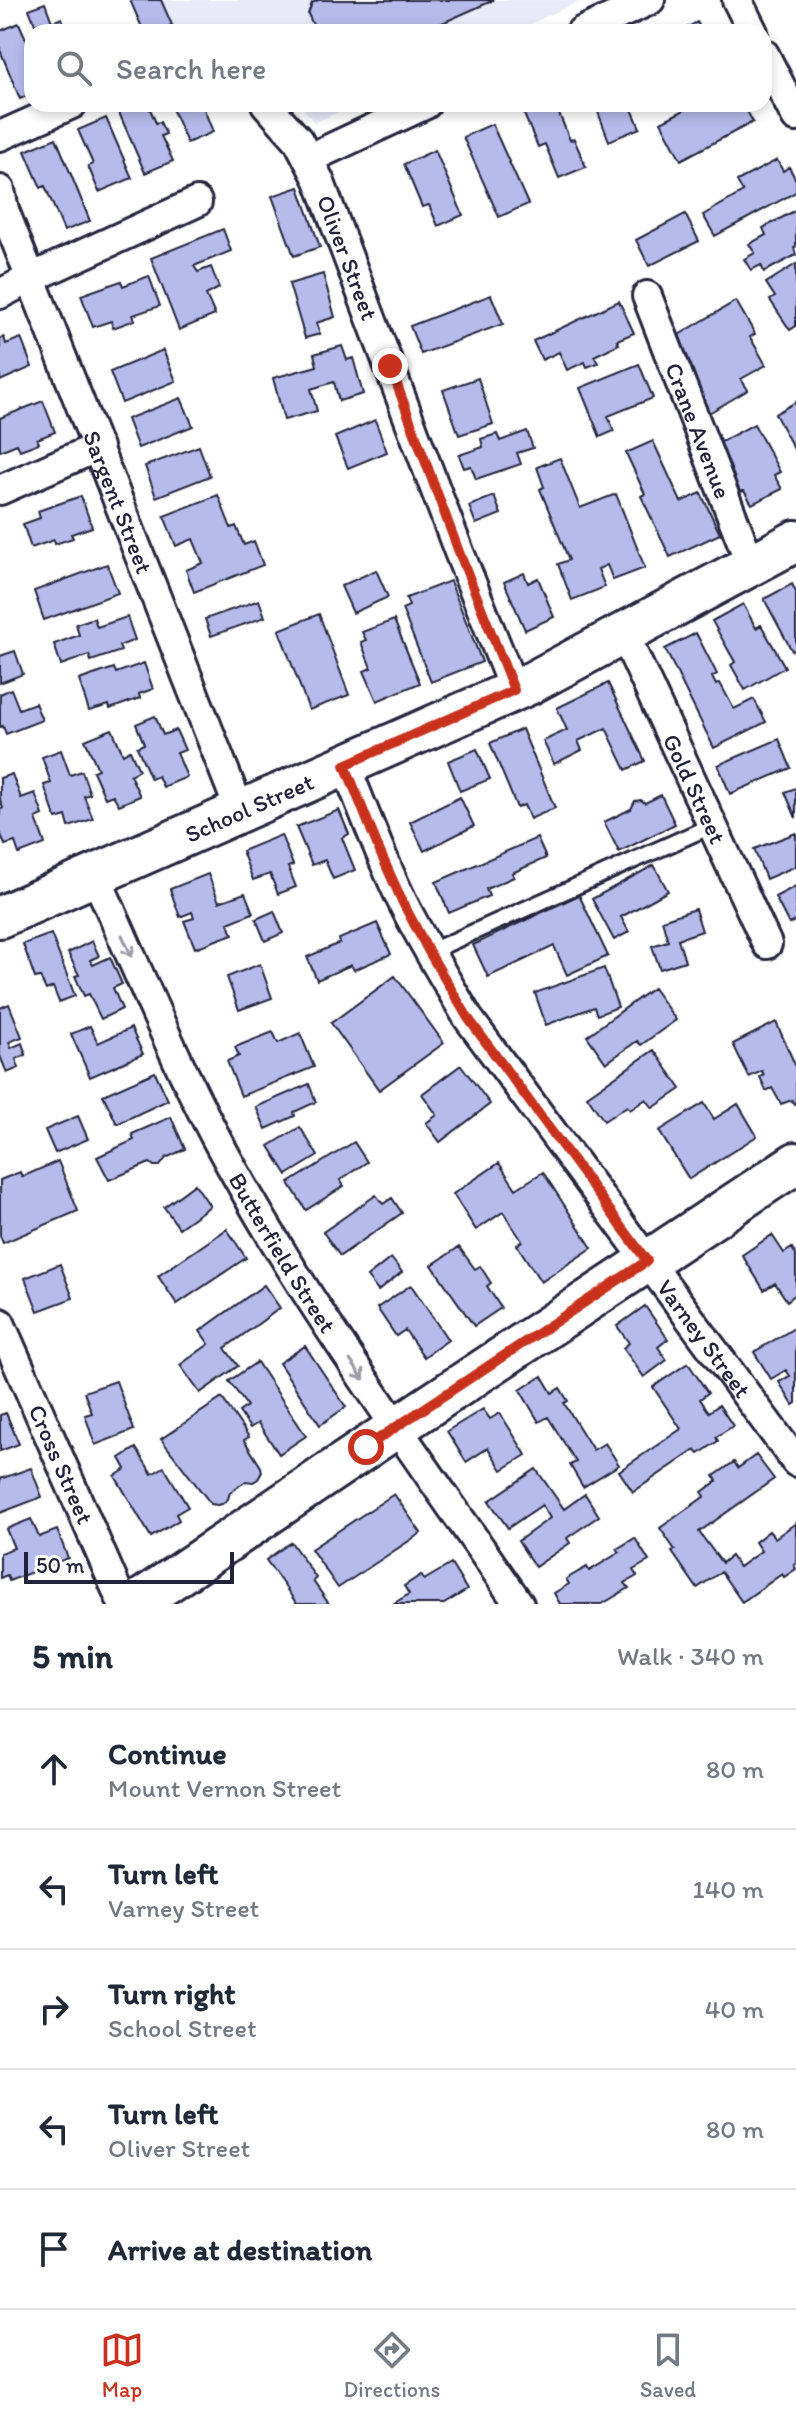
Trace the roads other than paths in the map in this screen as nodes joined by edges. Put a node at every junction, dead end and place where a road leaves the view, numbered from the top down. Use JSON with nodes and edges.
{"nodes":[{"id":1,"x":650,"y":0,"type":"edge"},
{"id":2,"x":737,"y":0,"type":"edge"},
{"id":3,"x":598,"y":24,"type":"edge"},
{"id":4,"x":749,"y":24,"type":"edge"},
{"id":5,"x":772,"y":70,"type":"edge"},
{"id":6,"x":54,"y":112,"type":"edge"},
{"id":7,"x":273,"y":112,"type":"edge"},
{"id":8,"x":409,"y":112,"type":"edge"},
{"id":9,"x":796,"y":117,"type":"edge"},
{"id":10,"x":0,"y":136,"type":"edge"},
{"id":11,"x":308,"y":159,"type":"junction"},
{"id":12,"x":0,"y":190,"type":"edge"},
{"id":13,"x":197,"y":202,"type":"dead end"},
{"id":14,"x":31,"y":278,"type":"junction"},
{"id":15,"x":0,"y":294,"type":"edge"},
{"id":16,"x":647,"y":296,"type":"dead end"},
{"id":17,"x":98,"y":447,"type":"junction"},
{"id":18,"x":0,"y":490,"type":"edge"},
{"id":19,"x":796,"y":541,"type":"edge"},
{"id":20,"x":751,"y":565,"type":"junction"},
{"id":21,"x":624,"y":634,"type":"junction"},
{"id":22,"x":514,"y":690,"type":"junction"},
{"id":23,"x":345,"y":765,"type":"junction"},
{"id":24,"x":240,"y":811,"type":"junction"},
{"id":25,"x":713,"y":825,"type":"junction"},
{"id":26,"x":95,"y":875,"type":"junction"},
{"id":27,"x":0,"y":917,"type":"edge"},
{"id":28,"x":767,"y":944,"type":"dead end"},
{"id":29,"x":429,"y":952,"type":"junction"},
{"id":30,"x":796,"y":1163,"type":"edge"},
{"id":31,"x":647,"y":1261,"type":"junction"},
{"id":32,"x":0,"y":1323,"type":"edge"},
{"id":33,"x":397,"y":1427,"type":"junction"},
{"id":34,"x":796,"y":1462,"type":"edge"},
{"id":35,"x":123,"y":1604,"type":"edge"},
{"id":36,"x":135,"y":1604,"type":"edge"},
{"id":37,"x":519,"y":1604,"type":"edge"}],
"edges":[{"from":1,"to":3,"type":"street"},
{"from":2,"to":4,"type":"street"},
{"from":5,"to":9,"type":"street"},
{"from":6,"to":10,"type":"street"},
{"from":7,"to":11,"type":"street","name":"Oliver Street"},
{"from":8,"to":11,"type":"street"},
{"from":11,"to":22,"type":"street","name":"Oliver Street"},
{"from":12,"to":14,"type":"street","name":"Sargent Street"},
{"from":13,"to":14,"type":"street"},
{"from":14,"to":15,"type":"street"},
{"from":14,"to":17,"type":"street","name":"Sargent Street"},
{"from":16,"to":20,"type":"street","name":"Crane Avenue"},
{"from":17,"to":18,"type":"street"},
{"from":17,"to":24,"type":"street","name":"Sargent Street"},
{"from":19,"to":20,"type":"main road","name":"School Street"},
{"from":20,"to":21,"type":"main road","name":"School Street"},
{"from":21,"to":22,"type":"main road","name":"School Street"},
{"from":21,"to":25,"type":"street","name":"Gold Street"},
{"from":22,"to":23,"type":"main road","name":"School Street"},
{"from":23,"to":24,"type":"main road","name":"School Street"},
{"from":23,"to":29,"type":"street","name":"Varney Street"},
{"from":24,"to":26,"type":"main road","name":"School Street"},
{"from":25,"to":28,"type":"street","name":"Gold Street"},
{"from":25,"to":29,"type":"lane"},
{"from":26,"to":27,"type":"main road","name":"School Street"},
{"from":26,"to":33,"type":"street","name":"Butterfield Street","one_way":true},
{"from":29,"to":31,"type":"street","name":"Varney Street"},
{"from":30,"to":31,"type":"main road"},
{"from":31,"to":33,"type":"main road"},
{"from":31,"to":34,"type":"street","name":"Varney Street"},
{"from":32,"to":35,"type":"street","name":"Cross Street"},
{"from":33,"to":36,"type":"main road"},
{"from":33,"to":37,"type":"street","name":"Butterfield Street"}]}
